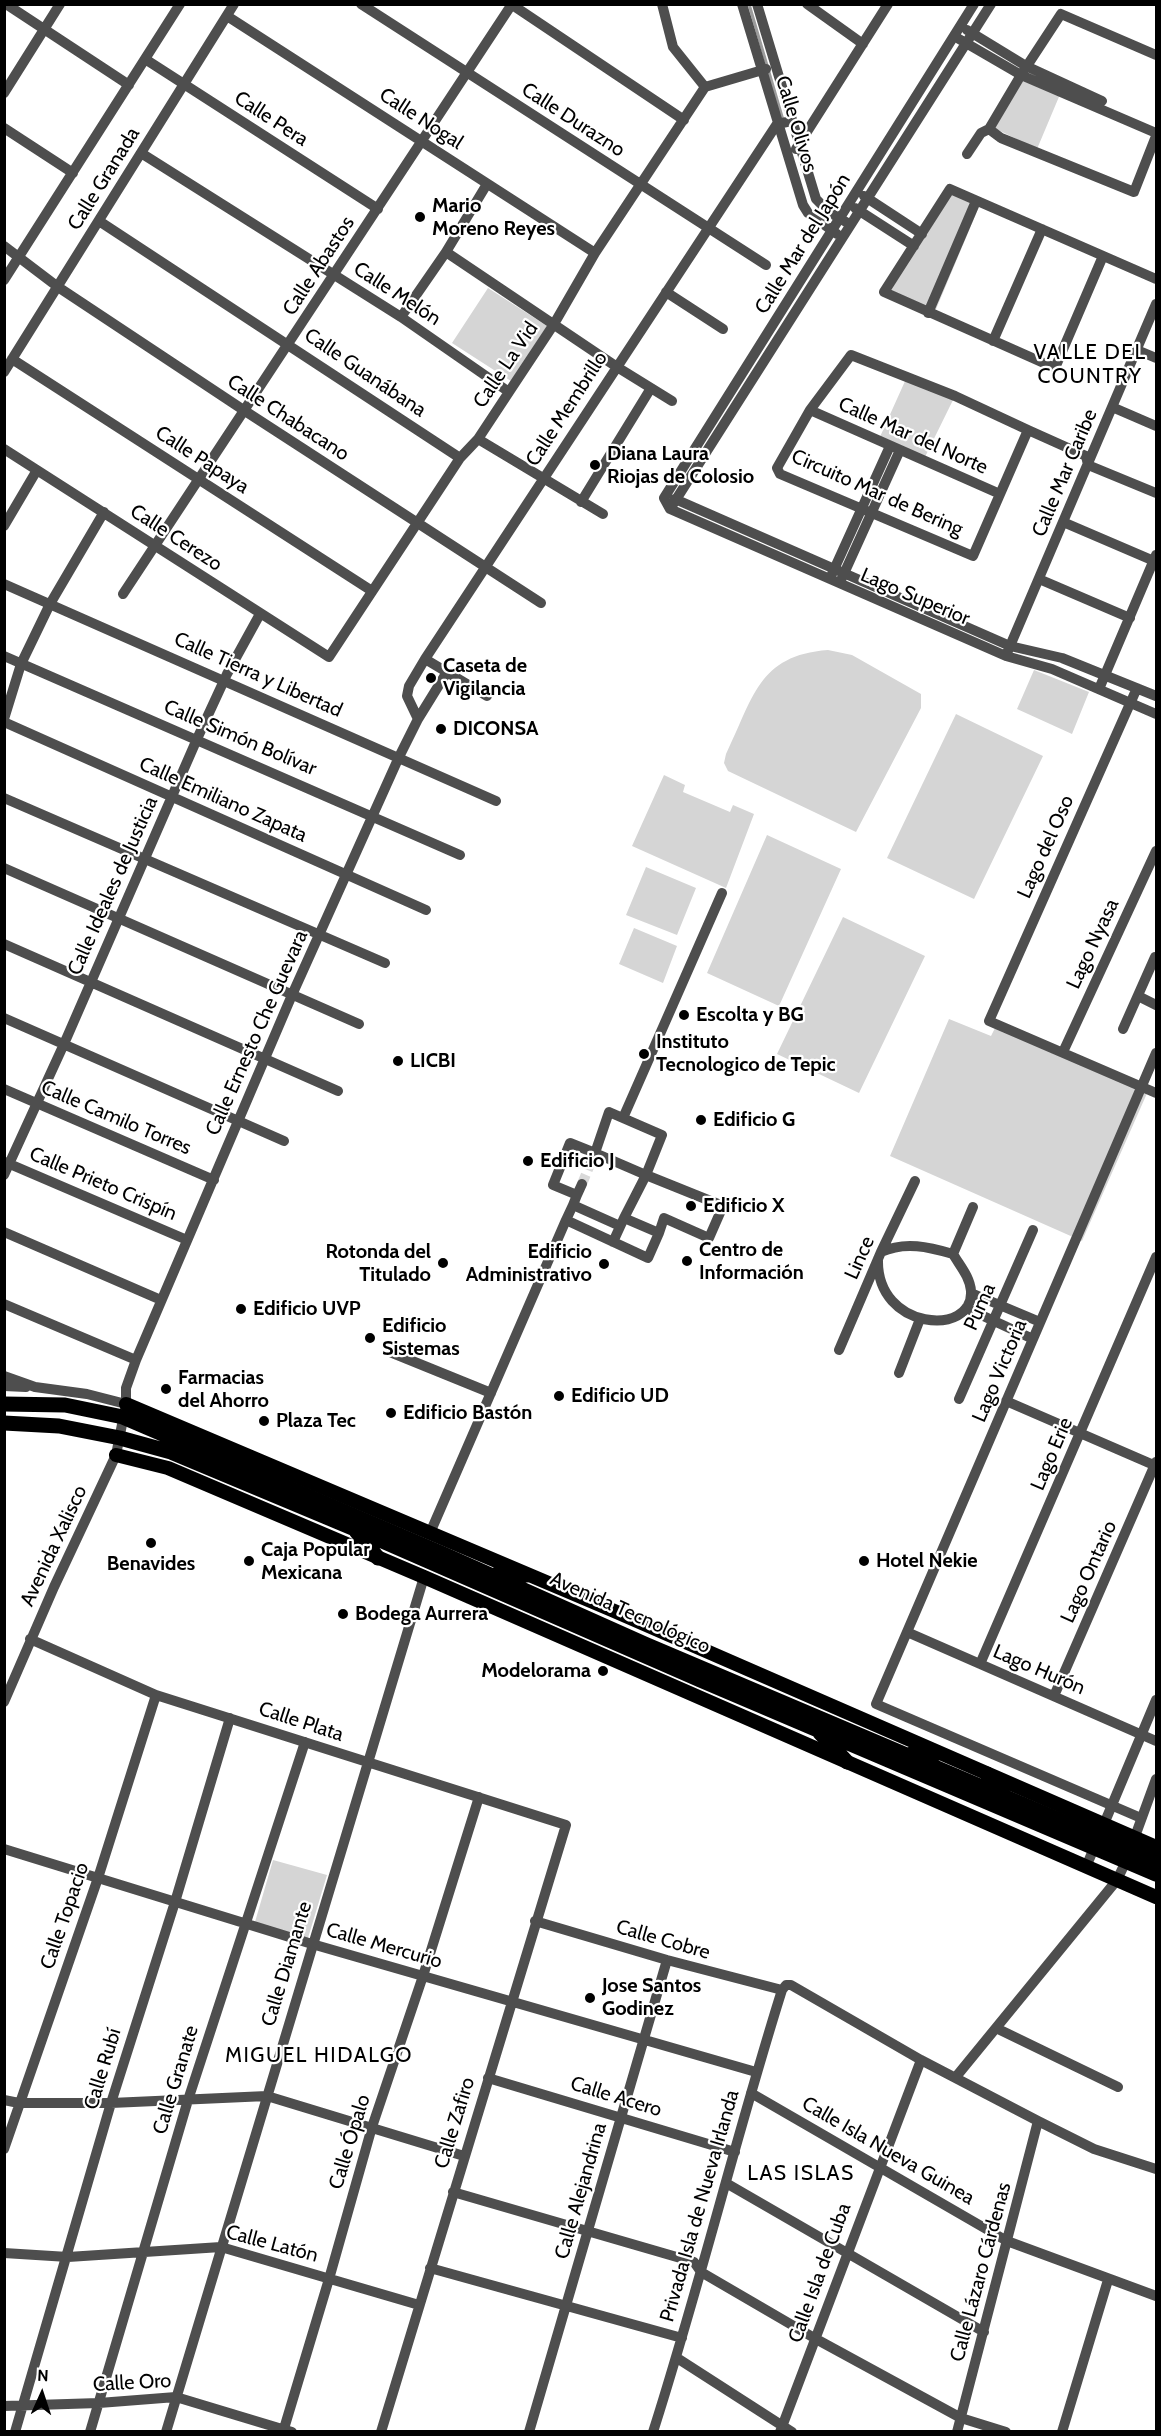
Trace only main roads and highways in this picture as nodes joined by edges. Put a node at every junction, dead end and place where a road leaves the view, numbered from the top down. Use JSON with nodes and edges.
{"nodes":[{"id":1,"x":4,"y":1404,"type":"edge"},
{"id":2,"x":125,"y":1411,"type":"junction"},
{"id":3,"x":4,"y":1423,"type":"edge"},
{"id":4,"x":116,"y":1455,"type":"road end"},
{"id":5,"x":355,"y":1529,"type":"junction"},
{"id":6,"x":378,"y":1558,"type":"junction"},
{"id":7,"x":488,"y":1574,"type":"junction"},
{"id":8,"x":527,"y":1575,"type":"junction"},
{"id":9,"x":815,"y":1728,"type":"junction"},
{"id":10,"x":938,"y":1753,"type":"junction"},
{"id":11,"x":907,"y":1755,"type":"junction"},
{"id":12,"x":847,"y":1762,"type":"junction"},
{"id":13,"x":987,"y":1774,"type":"junction"},
{"id":14,"x":1005,"y":1796,"type":"junction"},
{"id":15,"x":1099,"y":1836,"type":"junction"},
{"id":16,"x":1156,"y":1847,"type":"edge"},
{"id":17,"x":1130,"y":1850,"type":"junction"},
{"id":18,"x":1156,"y":1861,"type":"edge"},
{"id":19,"x":1156,"y":1874,"type":"edge"},
{"id":20,"x":1156,"y":1897,"type":"edge"}],
"edges":[{"from":1,"to":2,"type":"highway","name":"Avenida Tecnológico"},
{"from":2,"to":7,"type":"highway","name":"Avenida Tecnológico"},
{"from":2,"to":8,"type":"main road","name":"Avenida Tecnológico"},
{"from":3,"to":5,"type":"highway","name":"Avenida Tecnológico"},
{"from":4,"to":6,"type":"main road"},
{"from":5,"to":6,"type":"highway"},
{"from":5,"to":9,"type":"highway","name":"Avenida Tecnológico"},
{"from":6,"to":12,"type":"main road"},
{"from":7,"to":8,"type":"highway"},
{"from":7,"to":11,"type":"highway","name":"Avenida Tecnológico"},
{"from":8,"to":10,"type":"main road","name":"Avenida Tecnológico"},
{"from":9,"to":12,"type":"highway"},
{"from":9,"to":15,"type":"highway","name":"Avenida Tecnológico"},
{"from":10,"to":11,"type":"highway"},
{"from":10,"to":13,"type":"main road","name":"Avenida Tecnológico"},
{"from":11,"to":14,"type":"highway","name":"Avenida Tecnológico"},
{"from":12,"to":20,"type":"main road"},
{"from":13,"to":14,"type":"highway"},
{"from":13,"to":15,"type":"main road","name":"Avenida Tecnológico"},
{"from":14,"to":15,"type":"highway","name":"Avenida Tecnológico"},
{"from":15,"to":17,"type":"highway","name":"Avenida Tecnológico"},
{"from":15,"to":17,"type":"main road","name":"Avenida Tecnológico"},
{"from":16,"to":17,"type":"main road","name":"Avenida Tecnológico"},
{"from":17,"to":18,"type":"highway","name":"Avenida Tecnológico"},
{"from":17,"to":19,"type":"highway","name":"Avenida Tecnológico"}]}
